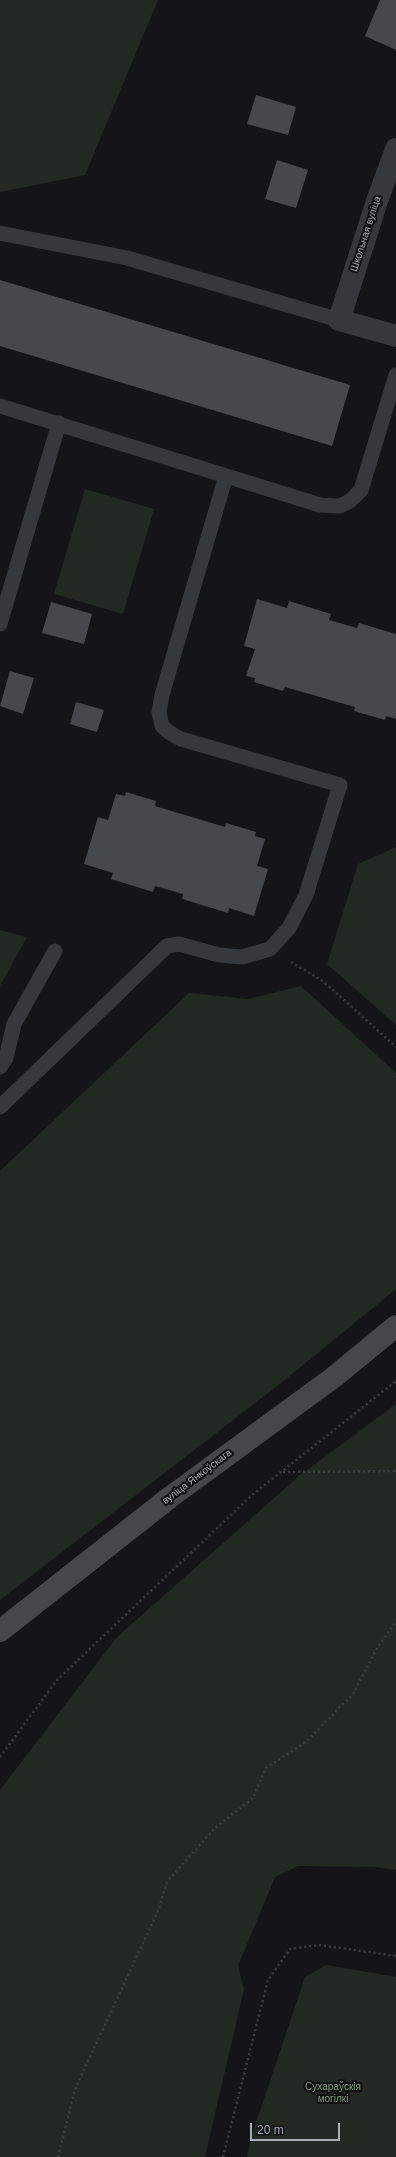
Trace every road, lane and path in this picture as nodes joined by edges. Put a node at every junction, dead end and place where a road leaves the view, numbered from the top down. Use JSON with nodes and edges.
{"nodes":[{"id":1,"x":396,"y":149,"type":"edge"},
{"id":2,"x":0,"y":233,"type":"edge"},
{"id":3,"x":339,"y":320,"type":"junction"},
{"id":4,"x":396,"y":336,"type":"edge"},
{"id":5,"x":396,"y":375,"type":"edge"},
{"id":6,"x":0,"y":406,"type":"edge"},
{"id":7,"x":59,"y":423,"type":"junction"},
{"id":8,"x":226,"y":476,"type":"junction"},
{"id":9,"x":0,"y":624,"type":"edge"},
{"id":10,"x":270,"y":949,"type":"junction"},
{"id":11,"x":55,"y":951,"type":"dead end"},
{"id":12,"x":396,"y":1047,"type":"edge"},
{"id":13,"x":0,"y":1068,"type":"edge"},
{"id":14,"x":0,"y":1106,"type":"edge"},
{"id":15,"x":396,"y":1326,"type":"edge"},
{"id":16,"x":396,"y":1381,"type":"edge"},
{"id":17,"x":396,"y":1471,"type":"edge"},
{"id":18,"x":282,"y":1472,"type":"junction"},
{"id":19,"x":396,"y":1621,"type":"edge"},
{"id":20,"x":0,"y":1631,"type":"edge"},
{"id":21,"x":0,"y":1757,"type":"edge"},
{"id":22,"x":396,"y":1956,"type":"edge"},
{"id":23,"x":58,"y":2157,"type":"edge"},
{"id":24,"x":223,"y":2157,"type":"edge"}],
"edges":[{"from":1,"to":3,"type":"street","name":"Школьная вуліца"},
{"from":2,"to":3,"type":"lane"},
{"from":3,"to":4,"type":"street"},
{"from":5,"to":8,"type":"lane"},
{"from":6,"to":7,"type":"lane"},
{"from":7,"to":8,"type":"lane"},
{"from":7,"to":9,"type":"lane"},
{"from":8,"to":10,"type":"lane"},
{"from":10,"to":12,"type":"path"},
{"from":10,"to":14,"type":"lane"},
{"from":11,"to":13,"type":"lane"},
{"from":15,"to":20,"type":"street","name":"вуліца Янкоўскага"},
{"from":16,"to":18,"type":"path"},
{"from":17,"to":18,"type":"path"},
{"from":18,"to":21,"type":"path"},
{"from":19,"to":23,"type":"path"},
{"from":22,"to":24,"type":"path"}]}
